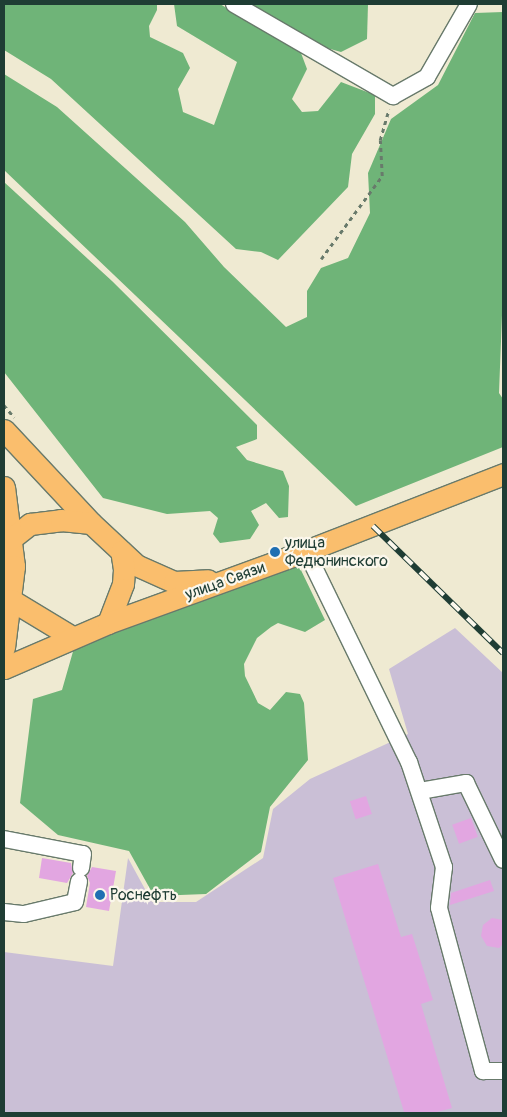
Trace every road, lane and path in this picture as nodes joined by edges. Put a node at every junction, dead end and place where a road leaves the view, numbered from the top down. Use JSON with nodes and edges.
{"nodes":[{"id":1,"x":234,"y":4,"type":"edge"},
{"id":2,"x":469,"y":4,"type":"edge"},
{"id":3,"x":393,"y":96,"type":"junction"},
{"id":4,"x":321,"y":259,"type":"dead end"},
{"id":5,"x":4,"y":404,"type":"edge"},
{"id":6,"x":10,"y":424,"type":"edge"},
{"id":7,"x":503,"y":474,"type":"edge"},
{"id":8,"x":4,"y":487,"type":"edge"},
{"id":9,"x":91,"y":523,"type":"junction"},
{"id":10,"x":12,"y":538,"type":"junction"},
{"id":11,"x":121,"y":551,"type":"junction"},
{"id":12,"x":306,"y":551,"type":"junction"},
{"id":13,"x":241,"y":575,"type":"junction"},
{"id":14,"x":11,"y":600,"type":"junction"},
{"id":15,"x":108,"y":623,"type":"junction"},
{"id":16,"x":72,"y":637,"type":"junction"},
{"id":17,"x":4,"y":646,"type":"edge"},
{"id":18,"x":4,"y":668,"type":"edge"},
{"id":19,"x":420,"y":791,"type":"junction"},
{"id":20,"x":4,"y":839,"type":"edge"},
{"id":21,"x":503,"y":860,"type":"edge"},
{"id":22,"x":4,"y":912,"type":"edge"},
{"id":23,"x":503,"y":1071,"type":"edge"}],
"edges":[{"from":1,"to":3,"type":"lane"},
{"from":2,"to":3,"type":"lane"},
{"from":3,"to":4,"type":"path"},
{"from":5,"to":6,"type":"path"},
{"from":6,"to":9,"type":"main road"},
{"from":7,"to":12,"type":"main road","name":"улица Связи"},
{"from":8,"to":10,"type":"main road"},
{"from":9,"to":10,"type":"main road"},
{"from":9,"to":11,"type":"main road"},
{"from":10,"to":14,"type":"main road"},
{"from":11,"to":13,"type":"main road"},
{"from":11,"to":15,"type":"main road"},
{"from":12,"to":13,"type":"main road","name":"улица Связи"},
{"from":12,"to":19,"type":"lane"},
{"from":13,"to":15,"type":"main road","name":"улица Связи"},
{"from":14,"to":16,"type":"main road"},
{"from":14,"to":17,"type":"main road"},
{"from":15,"to":16,"type":"main road","name":"улица Связи"},
{"from":16,"to":18,"type":"main road","name":"улица Связи"},
{"from":19,"to":21,"type":"lane"},
{"from":19,"to":23,"type":"lane"},
{"from":20,"to":22,"type":"lane"}]}
